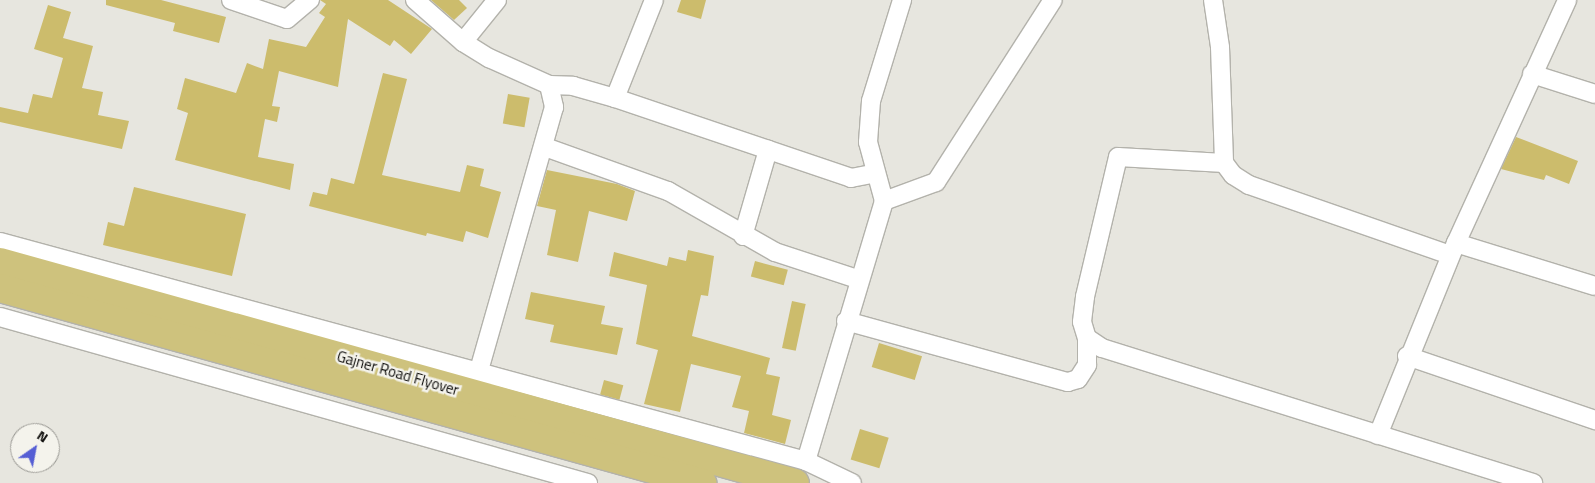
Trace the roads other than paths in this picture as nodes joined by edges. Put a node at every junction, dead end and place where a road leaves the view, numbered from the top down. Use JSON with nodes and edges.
{"nodes":[{"id":1,"x":231,"y":0,"type":"edge"},
{"id":2,"x":310,"y":0,"type":"edge"},
{"id":3,"x":415,"y":0,"type":"edge"},
{"id":4,"x":497,"y":0,"type":"edge"},
{"id":5,"x":654,"y":0,"type":"edge"},
{"id":6,"x":902,"y":0,"type":"edge"},
{"id":7,"x":1052,"y":0,"type":"edge"},
{"id":8,"x":1213,"y":0,"type":"edge"},
{"id":9,"x":1567,"y":0,"type":"edge"},
{"id":10,"x":463,"y":42,"type":"junction"},
{"id":11,"x":1532,"y":74,"type":"junction"},
{"id":12,"x":549,"y":85,"type":"junction"},
{"id":13,"x":1595,"y":94,"type":"edge"},
{"id":14,"x":615,"y":98,"type":"junction"},
{"id":15,"x":545,"y":147,"type":"junction"},
{"id":16,"x":768,"y":150,"type":"junction"},
{"id":17,"x":1224,"y":163,"type":"junction"},
{"id":18,"x":876,"y":173,"type":"junction"},
{"id":19,"x":884,"y":201,"type":"junction"},
{"id":20,"x":743,"y":236,"type":"junction"},
{"id":21,"x":0,"y":242,"type":"edge"},
{"id":22,"x":1453,"y":249,"type":"junction"},
{"id":23,"x":0,"y":262,"type":"edge"},
{"id":24,"x":860,"y":280,"type":"junction"},
{"id":25,"x":1595,"y":286,"type":"edge"},
{"id":26,"x":0,"y":288,"type":"edge"},
{"id":27,"x":0,"y":317,"type":"edge"},
{"id":28,"x":846,"y":321,"type":"junction"},
{"id":29,"x":1087,"y":338,"type":"junction"},
{"id":30,"x":1407,"y":356,"type":"junction"},
{"id":31,"x":479,"y":371,"type":"junction"},
{"id":32,"x":1595,"y":420,"type":"edge"},
{"id":33,"x":1378,"y":434,"type":"junction"},
{"id":34,"x":801,"y":472,"type":"edge"},
{"id":35,"x":588,"y":483,"type":"edge"},
{"id":36,"x":702,"y":483,"type":"edge"},
{"id":37,"x":852,"y":483,"type":"edge"},
{"id":38,"x":1533,"y":483,"type":"edge"}],
"edges":[{"from":1,"to":2,"type":"street"},
{"from":3,"to":10,"type":"street"},
{"from":4,"to":10,"type":"street"},
{"from":5,"to":14,"type":"street"},
{"from":6,"to":18,"type":"street"},
{"from":7,"to":19,"type":"street"},
{"from":8,"to":17,"type":"street"},
{"from":9,"to":11,"type":"street"},
{"from":10,"to":12,"type":"street"},
{"from":11,"to":13,"type":"street"},
{"from":11,"to":22,"type":"street"},
{"from":12,"to":14,"type":"street"},
{"from":12,"to":15,"type":"street"},
{"from":14,"to":16,"type":"street"},
{"from":15,"to":20,"type":"street"},
{"from":15,"to":31,"type":"street"},
{"from":16,"to":18,"type":"street"},
{"from":16,"to":20,"type":"street"},
{"from":17,"to":22,"type":"street"},
{"from":17,"to":29,"type":"street"},
{"from":18,"to":19,"type":"street"},
{"from":19,"to":24,"type":"street"},
{"from":20,"to":24,"type":"street"},
{"from":21,"to":31,"type":"street"},
{"from":22,"to":25,"type":"street"},
{"from":22,"to":30,"type":"street"},
{"from":23,"to":34,"type":"main road","name":"Gajner Road Flyover"},
{"from":24,"to":28,"type":"street"},
{"from":26,"to":36,"type":"main road","name":"Gajner Road Flyover"},
{"from":27,"to":35,"type":"street"},
{"from":28,"to":29,"type":"street"},
{"from":28,"to":34,"type":"street"},
{"from":29,"to":33,"type":"street"},
{"from":30,"to":32,"type":"street"},
{"from":30,"to":33,"type":"street"},
{"from":31,"to":34,"type":"street"},
{"from":33,"to":38,"type":"street"},
{"from":34,"to":37,"type":"street"}]}
